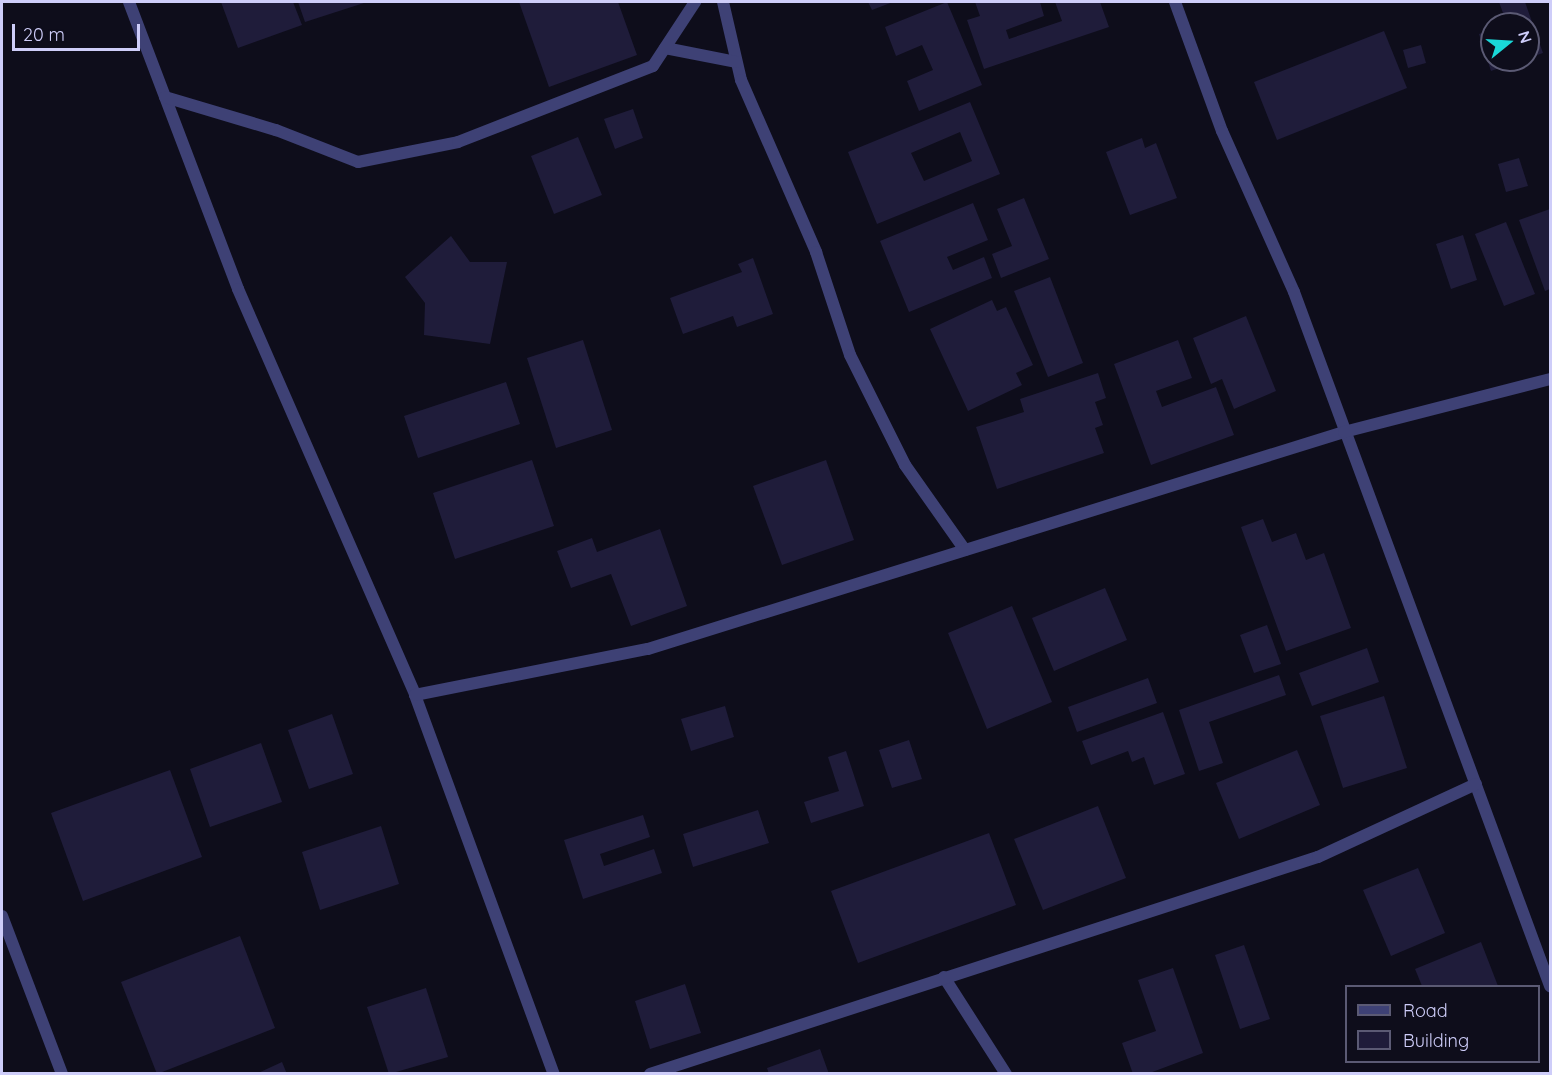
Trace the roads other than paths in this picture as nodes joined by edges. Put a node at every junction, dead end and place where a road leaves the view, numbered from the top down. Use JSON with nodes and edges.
{"nodes":[{"id":1,"x":129,"y":2,"type":"edge"},
{"id":2,"x":695,"y":2,"type":"edge"},
{"id":3,"x":723,"y":2,"type":"edge"},
{"id":4,"x":1175,"y":2,"type":"edge"},
{"id":5,"x":665,"y":48,"type":"junction"},
{"id":6,"x":736,"y":62,"type":"junction"},
{"id":7,"x":165,"y":97,"type":"junction"},
{"id":8,"x":1551,"y":379,"type":"edge"},
{"id":9,"x":1344,"y":432,"type":"junction"},
{"id":10,"x":964,"y":550,"type":"junction"},
{"id":11,"x":415,"y":695,"type":"junction"},
{"id":12,"x":1476,"y":784,"type":"junction"},
{"id":13,"x":2,"y":916,"type":"edge"},
{"id":14,"x":944,"y":977,"type":"junction"},
{"id":15,"x":1551,"y":986,"type":"edge"},
{"id":16,"x":62,"y":1074,"type":"edge"},
{"id":17,"x":554,"y":1074,"type":"edge"},
{"id":18,"x":650,"y":1074,"type":"edge"},
{"id":19,"x":1006,"y":1074,"type":"edge"}],
"edges":[{"from":1,"to":7,"type":"street"},
{"from":2,"to":5,"type":"street"},
{"from":3,"to":6,"type":"street"},
{"from":4,"to":9,"type":"street"},
{"from":5,"to":6,"type":"street"},
{"from":5,"to":7,"type":"street"},
{"from":6,"to":10,"type":"street"},
{"from":7,"to":11,"type":"street"},
{"from":8,"to":9,"type":"street"},
{"from":9,"to":10,"type":"street"},
{"from":9,"to":12,"type":"street"},
{"from":10,"to":11,"type":"street"},
{"from":11,"to":17,"type":"street"},
{"from":12,"to":14,"type":"street"},
{"from":12,"to":15,"type":"street"},
{"from":13,"to":16,"type":"street"},
{"from":14,"to":18,"type":"street"},
{"from":14,"to":19,"type":"street"}]}
